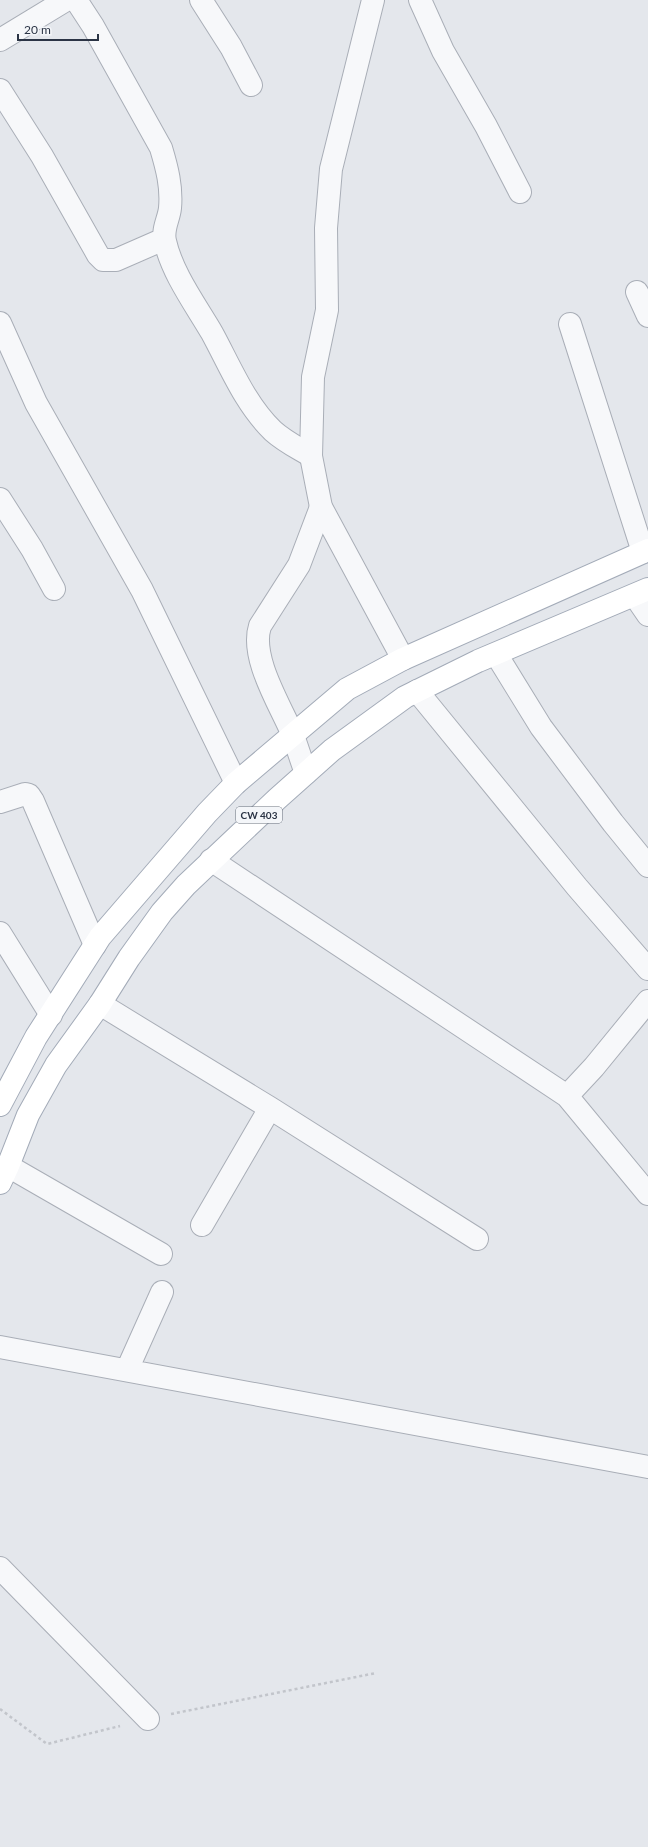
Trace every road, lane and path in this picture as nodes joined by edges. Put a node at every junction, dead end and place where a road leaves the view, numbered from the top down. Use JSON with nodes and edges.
{"nodes":[{"id":1,"x":66,"y":0,"type":"edge"},
{"id":2,"x":76,"y":0,"type":"edge"},
{"id":3,"x":201,"y":0,"type":"edge"},
{"id":4,"x":373,"y":0,"type":"edge"},
{"id":5,"x":420,"y":0,"type":"edge"},
{"id":6,"x":0,"y":40,"type":"edge"},
{"id":7,"x":251,"y":85,"type":"dead end"},
{"id":8,"x":0,"y":90,"type":"edge"},
{"id":9,"x":520,"y":192,"type":"dead end"},
{"id":10,"x":164,"y":239,"type":"junction"},
{"id":11,"x":637,"y":292,"type":"dead end"},
{"id":12,"x":648,"y":316,"type":"edge"},
{"id":13,"x":0,"y":323,"type":"edge"},
{"id":14,"x":570,"y":324,"type":"dead end"},
{"id":15,"x":311,"y":456,"type":"junction"},
{"id":16,"x":0,"y":499,"type":"edge"},
{"id":17,"x":321,"y":506,"type":"junction"},
{"id":18,"x":646,"y":551,"type":"edge"},
{"id":19,"x":54,"y":589,"type":"dead end"},
{"id":20,"x":642,"y":593,"type":"edge"},
{"id":21,"x":648,"y":615,"type":"edge"},
{"id":22,"x":496,"y":654,"type":"junction"},
{"id":23,"x":403,"y":659,"type":"junction"},
{"id":24,"x":417,"y":691,"type":"junction"},
{"id":25,"x":293,"y":735,"type":"junction"},
{"id":26,"x":306,"y":773,"type":"junction"},
{"id":27,"x":236,"y":783,"type":"junction"},
{"id":28,"x":0,"y":802,"type":"edge"},
{"id":29,"x":211,"y":860,"type":"junction"},
{"id":30,"x":648,"y":866,"type":"edge"},
{"id":31,"x":0,"y":933,"type":"edge"},
{"id":32,"x":95,"y":945,"type":"junction"},
{"id":33,"x":648,"y":969,"type":"edge"},
{"id":34,"x":648,"y":1001,"type":"edge"},
{"id":35,"x":100,"y":1004,"type":"junction"},
{"id":36,"x":51,"y":1015,"type":"junction"},
{"id":37,"x":567,"y":1096,"type":"junction"},
{"id":38,"x":1,"y":1100,"type":"edge"},
{"id":39,"x":270,"y":1108,"type":"junction"},
{"id":40,"x":4,"y":1174,"type":"edge"},
{"id":41,"x":648,"y":1194,"type":"edge"},
{"id":42,"x":202,"y":1225,"type":"dead end"},
{"id":43,"x":477,"y":1239,"type":"dead end"},
{"id":44,"x":161,"y":1254,"type":"dead end"},
{"id":45,"x":162,"y":1292,"type":"dead end"},
{"id":46,"x":0,"y":1348,"type":"edge"},
{"id":47,"x":126,"y":1370,"type":"junction"},
{"id":48,"x":648,"y":1467,"type":"edge"},
{"id":49,"x":0,"y":1568,"type":"edge"},
{"id":50,"x":376,"y":1673,"type":"dead end"},
{"id":51,"x":0,"y":1709,"type":"edge"},
{"id":52,"x":148,"y":1719,"type":"junction"}],
"edges":[{"from":1,"to":6,"type":"street"},
{"from":2,"to":10,"type":"street"},
{"from":3,"to":7,"type":"street"},
{"from":4,"to":15,"type":"street"},
{"from":5,"to":9,"type":"street"},
{"from":8,"to":10,"type":"street"},
{"from":10,"to":15,"type":"street"},
{"from":11,"to":12,"type":"street"},
{"from":13,"to":27,"type":"street"},
{"from":14,"to":18,"type":"street"},
{"from":15,"to":17,"type":"street"},
{"from":16,"to":19,"type":"street"},
{"from":17,"to":23,"type":"street"},
{"from":17,"to":25,"type":"street"},
{"from":18,"to":23,"type":"main road"},
{"from":20,"to":21,"type":"street"},
{"from":20,"to":22,"type":"main road","number":"CW 403"},
{"from":22,"to":24,"type":"main road","number":"CW 403"},
{"from":22,"to":30,"type":"street"},
{"from":23,"to":25,"type":"main road"},
{"from":24,"to":26,"type":"main road","number":"CW 403"},
{"from":24,"to":33,"type":"street"},
{"from":25,"to":26,"type":"street"},
{"from":25,"to":27,"type":"main road"},
{"from":26,"to":29,"type":"main road","number":"CW 403"},
{"from":27,"to":32,"type":"main road"},
{"from":28,"to":32,"type":"street"},
{"from":29,"to":35,"type":"main road","number":"CW 403"},
{"from":29,"to":37,"type":"street"},
{"from":31,"to":36,"type":"street"},
{"from":32,"to":36,"type":"main road"},
{"from":34,"to":37,"type":"street"},
{"from":35,"to":39,"type":"street"},
{"from":35,"to":40,"type":"main road","number":"CW 403"},
{"from":36,"to":38,"type":"main road"},
{"from":37,"to":41,"type":"street"},
{"from":39,"to":42,"type":"street"},
{"from":39,"to":43,"type":"street"},
{"from":40,"to":44,"type":"street"},
{"from":45,"to":47,"type":"street"},
{"from":46,"to":47,"type":"street"},
{"from":47,"to":48,"type":"street"},
{"from":49,"to":52,"type":"street"},
{"from":50,"to":52,"type":"path"},
{"from":51,"to":52,"type":"path"}]}
